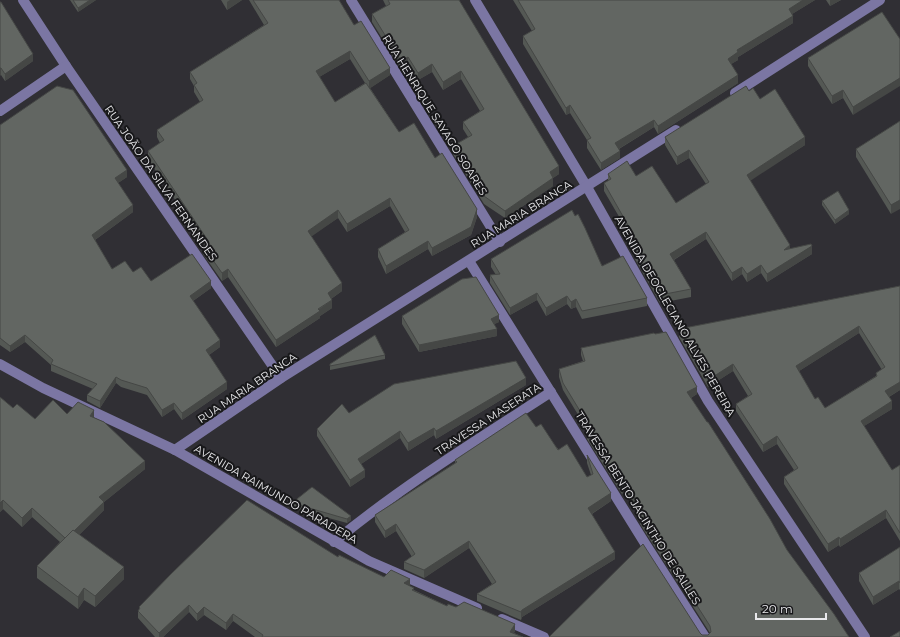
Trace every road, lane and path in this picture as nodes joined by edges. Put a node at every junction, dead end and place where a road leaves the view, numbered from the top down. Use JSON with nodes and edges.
{"nodes":[{"id":1,"x":23,"y":0,"type":"edge"},
{"id":2,"x":351,"y":0,"type":"edge"},
{"id":3,"x":475,"y":0,"type":"edge"},
{"id":4,"x":880,"y":0,"type":"edge"},
{"id":5,"x":66,"y":66,"type":"junction"},
{"id":6,"x":727,"y":98,"type":"edge"},
{"id":7,"x":0,"y":111,"type":"edge"},
{"id":8,"x":687,"y":123,"type":"edge"},
{"id":9,"x":587,"y":187,"type":"junction"},
{"id":10,"x":500,"y":242,"type":"junction"},
{"id":11,"x":469,"y":261,"type":"junction"},
{"id":12,"x":0,"y":364,"type":"edge"},
{"id":13,"x":281,"y":378,"type":"junction"},
{"id":14,"x":551,"y":392,"type":"junction"},
{"id":15,"x":175,"y":450,"type":"junction"},
{"id":16,"x":334,"y":542,"type":"junction"},
{"id":17,"x":544,"y":637,"type":"edge"},
{"id":18,"x":706,"y":637,"type":"edge"},
{"id":19,"x":865,"y":637,"type":"edge"}],
"edges":[{"from":1,"to":5,"type":"street","name":"RUA JOÃO DA SILVA FERNANDES"},
{"from":2,"to":10,"type":"street","name":"RUA HENRIQUE SAYAGO SOARES"},
{"from":3,"to":9,"type":"street","name":"AVENIDA DEOCLECIANO ALVES PEREIRA"},
{"from":4,"to":6,"type":"street"},
{"from":5,"to":7,"type":"street"},
{"from":5,"to":13,"type":"street","name":"RUA JOÃO DA SILVA FERNANDES"},
{"from":8,"to":9,"type":"street","name":"RUA MARIA BRANCA"},
{"from":9,"to":10,"type":"street","name":"RUA MARIA BRANCA"},
{"from":9,"to":19,"type":"street","name":"AVENIDA DEOCLECIANO ALVES PEREIRA"},
{"from":10,"to":11,"type":"street","name":"RUA MARIA BRANCA"},
{"from":11,"to":13,"type":"street","name":"RUA MARIA BRANCA"},
{"from":11,"to":14,"type":"street","name":"TRAVESSA MASERATA"},
{"from":12,"to":15,"type":"street","name":"AVENIDA RAIMUNDO PARADERA"},
{"from":13,"to":15,"type":"street","name":"RUA MARIA BRANCA"},
{"from":14,"to":16,"type":"street","name":"TRAVESSA MASERATA"},
{"from":14,"to":18,"type":"street","name":"TRAVESSA BENTO JACINTHO DE SALLES"},
{"from":15,"to":16,"type":"street","name":"AVENIDA RAIMUNDO PARADERA"},
{"from":16,"to":17,"type":"street","name":"AVENIDA RAIMUNDO PARADERA"}]}
